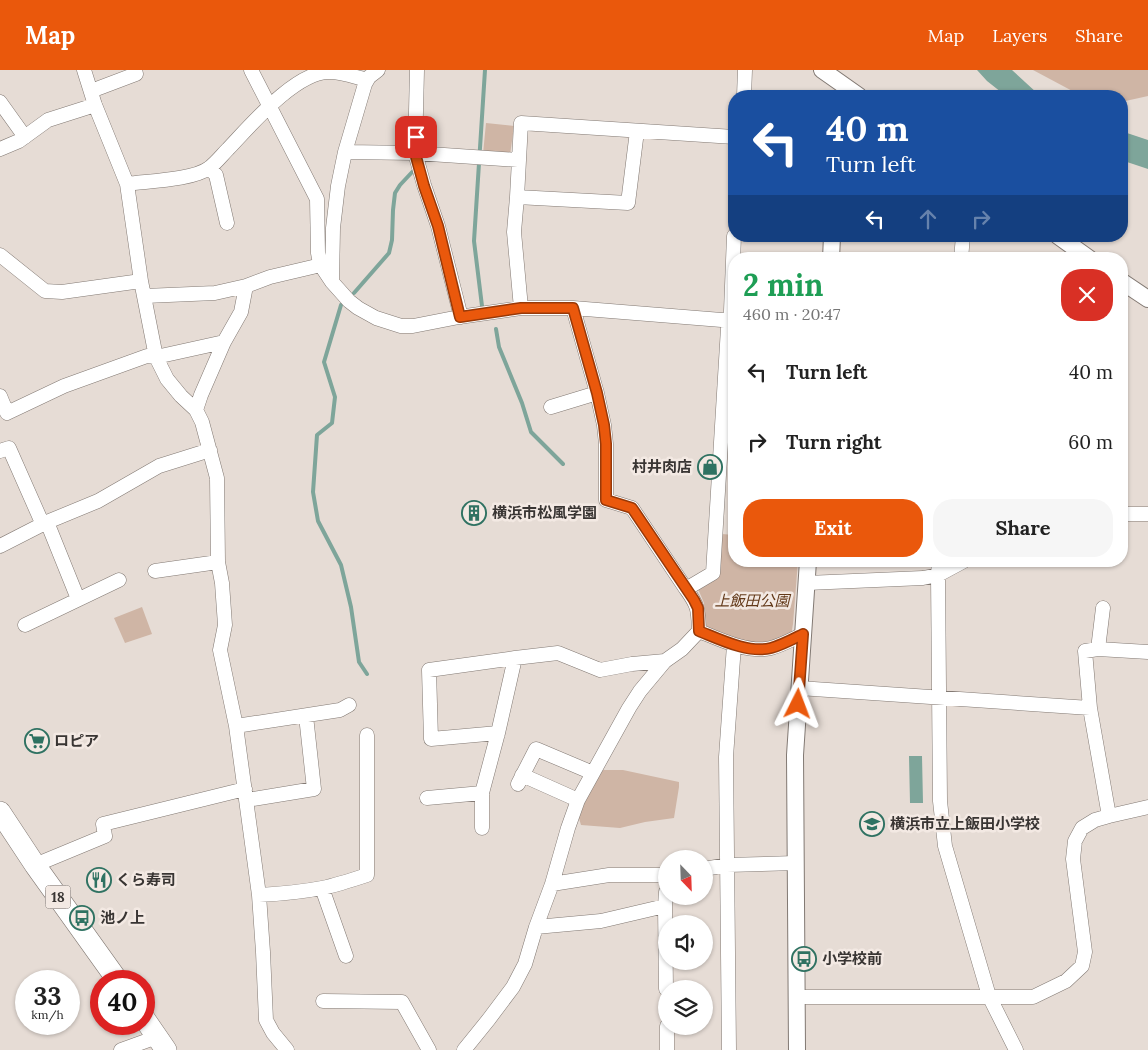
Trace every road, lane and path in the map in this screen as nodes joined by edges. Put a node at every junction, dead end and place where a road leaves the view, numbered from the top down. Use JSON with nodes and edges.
{"nodes":[{"id":1,"x":84,"y":70,"type":"edge"},
{"id":2,"x":134,"y":70,"type":"edge"},
{"id":3,"x":250,"y":70,"type":"edge"},
{"id":4,"x":378,"y":70,"type":"edge"},
{"id":5,"x":417,"y":70,"type":"edge"},
{"id":6,"x":745,"y":70,"type":"edge"},
{"id":7,"x":822,"y":70,"type":"edge"},
{"id":8,"x":367,"y":80,"type":"junction"},
{"id":9,"x":744,"y":90,"type":"edge"},
{"id":10,"x":843,"y":90,"type":"edge"},
{"id":11,"x":93,"y":98,"type":"junction"},
{"id":12,"x":0,"y":102,"type":"edge"},
{"id":13,"x":269,"y":106,"type":"junction"},
{"id":14,"x":637,"y":131,"type":"junction"},
{"id":15,"x":25,"y":137,"type":"junction"},
{"id":16,"x":728,"y":137,"type":"edge"},
{"id":17,"x":0,"y":149,"type":"edge"},
{"id":18,"x":345,"y":152,"type":"junction"},
{"id":19,"x":415,"y":153,"type":"junction"},
{"id":20,"x":518,"y":160,"type":"junction"},
{"id":21,"x":209,"y":168,"type":"junction"},
{"id":22,"x":127,"y":184,"type":"junction"},
{"id":23,"x":517,"y":197,"type":"junction"},
{"id":24,"x":227,"y":224,"type":"dead end"},
{"id":25,"x":1066,"y":242,"type":"edge"},
{"id":26,"x":1080,"y":252,"type":"edge"},
{"id":27,"x":0,"y":255,"type":"edge"},
{"id":28,"x":321,"y":266,"type":"junction"},
{"id":29,"x":141,"y":281,"type":"junction"},
{"id":30,"x":332,"y":282,"type":"junction"},
{"id":31,"x":246,"y":286,"type":"junction"},
{"id":32,"x":1128,"y":286,"type":"edge"},
{"id":33,"x":145,"y":296,"type":"junction"},
{"id":34,"x":1148,"y":299,"type":"edge"},
{"id":35,"x":521,"y":308,"type":"junction"},
{"id":36,"x":573,"y":308,"type":"junction"},
{"id":37,"x":460,"y":317,"type":"junction"},
{"id":38,"x":728,"y":321,"type":"edge"},
{"id":39,"x":728,"y":328,"type":"edge"},
{"id":40,"x":224,"y":342,"type":"junction"},
{"id":41,"x":156,"y":356,"type":"junction"},
{"id":42,"x":597,"y":393,"type":"junction"},
{"id":43,"x":0,"y":396,"type":"edge"},
{"id":44,"x":551,"y":408,"type":"dead end"},
{"id":45,"x":196,"y":410,"type":"junction"},
{"id":46,"x":210,"y":450,"type":"junction"},
{"id":47,"x":0,"y":451,"type":"edge"},
{"id":48,"x":1128,"y":514,"type":"edge"},
{"id":49,"x":1148,"y":514,"type":"edge"},
{"id":50,"x":45,"y":523,"type":"junction"},
{"id":51,"x":0,"y":546,"type":"edge"},
{"id":52,"x":218,"y":562,"type":"junction"},
{"id":53,"x":808,"y":567,"type":"edge"},
{"id":54,"x":939,"y":568,"type":"edge"},
{"id":55,"x":155,"y":571,"type":"dead end"},
{"id":56,"x":119,"y":580,"type":"dead end"},
{"id":57,"x":807,"y":583,"type":"junction"},
{"id":58,"x":686,"y":589,"type":"junction"},
{"id":59,"x":78,"y":599,"type":"junction"},
{"id":60,"x":1103,"y":608,"type":"dead end"},
{"id":61,"x":25,"y":625,"type":"dead end"},
{"id":62,"x":699,"y":631,"type":"junction"},
{"id":63,"x":803,"y":634,"type":"junction"},
{"id":64,"x":734,"y":644,"type":"junction"},
{"id":65,"x":1098,"y":649,"type":"junction"},
{"id":66,"x":1148,"y":652,"type":"edge"},
{"id":67,"x":515,"y":658,"type":"junction"},
{"id":68,"x":666,"y":661,"type":"junction"},
{"id":69,"x":799,"y":688,"type":"junction"},
{"id":70,"x":939,"y":698,"type":"junction"},
{"id":71,"x":349,"y":705,"type":"dead end"},
{"id":72,"x":1090,"y":708,"type":"junction"},
{"id":73,"x":306,"y":716,"type":"junction"},
{"id":74,"x":236,"y":726,"type":"junction"},
{"id":75,"x":498,"y":733,"type":"junction"},
{"id":76,"x":368,"y":735,"type":"dead end"},
{"id":77,"x":593,"y":773,"type":"junction"},
{"id":78,"x":482,"y":793,"type":"junction"},
{"id":79,"x":246,"y":794,"type":"junction"},
{"id":80,"x":427,"y":798,"type":"dead end"},
{"id":81,"x":578,"y":800,"type":"junction"},
{"id":82,"x":1148,"y":807,"type":"edge"},
{"id":83,"x":0,"y":812,"type":"edge"},
{"id":84,"x":1109,"y":816,"type":"junction"},
{"id":85,"x":482,"y":828,"type":"dead end"},
{"id":86,"x":796,"y":863,"type":"junction"},
{"id":87,"x":35,"y":865,"type":"junction"},
{"id":88,"x":727,"y":865,"type":"junction"},
{"id":89,"x":713,"y":867,"type":"edge"},
{"id":90,"x":658,"y":875,"type":"edge"},
{"id":91,"x":552,"y":884,"type":"junction"},
{"id":92,"x":322,"y":888,"type":"junction"},
{"id":93,"x":259,"y":895,"type":"junction"},
{"id":94,"x":658,"y":902,"type":"edge"},
{"id":95,"x":666,"y":905,"type":"edge"},
{"id":96,"x":536,"y":927,"type":"junction"},
{"id":97,"x":346,"y":956,"type":"dead end"},
{"id":98,"x":110,"y":970,"type":"edge"},
{"id":99,"x":666,"y":980,"type":"edge"},
{"id":100,"x":989,"y":996,"type":"junction"},
{"id":101,"x":797,"y":997,"type":"junction"},
{"id":102,"x":324,"y":1001,"type":"dead end"},
{"id":103,"x":667,"y":1035,"type":"edge"},
{"id":104,"x":162,"y":1043,"type":"edge"},
{"id":105,"x":121,"y":1050,"type":"edge"},
{"id":106,"x":287,"y":1050,"type":"edge"},
{"id":107,"x":429,"y":1050,"type":"edge"},
{"id":108,"x":464,"y":1050,"type":"edge"},
{"id":109,"x":667,"y":1050,"type":"edge"},
{"id":110,"x":729,"y":1050,"type":"edge"},
{"id":111,"x":797,"y":1050,"type":"edge"},
{"id":112,"x":1016,"y":1050,"type":"edge"}],
"edges":[{"from":1,"to":11,"type":"street"},
{"from":2,"to":11,"type":"street"},
{"from":3,"to":13,"type":"street"},
{"from":4,"to":8,"type":"street"},
{"from":5,"to":19,"type":"street"},
{"from":6,"to":9,"type":"street"},
{"from":7,"to":10,"type":"street"},
{"from":8,"to":13,"type":"street"},
{"from":8,"to":18,"type":"street"},
{"from":11,"to":15,"type":"street"},
{"from":11,"to":22,"type":"street"},
{"from":12,"to":15,"type":"street"},
{"from":13,"to":21,"type":"street"},
{"from":13,"to":28,"type":"street"},
{"from":14,"to":16,"type":"street"},
{"from":14,"to":20,"type":"street"},
{"from":14,"to":23,"type":"street"},
{"from":15,"to":17,"type":"street"},
{"from":18,"to":19,"type":"street"},
{"from":18,"to":30,"type":"street"},
{"from":19,"to":20,"type":"street"},
{"from":19,"to":37,"type":"street"},
{"from":20,"to":23,"type":"street"},
{"from":21,"to":22,"type":"street"},
{"from":21,"to":24,"type":"street"},
{"from":22,"to":29,"type":"street"},
{"from":23,"to":35,"type":"street"},
{"from":25,"to":26,"type":"street"},
{"from":27,"to":29,"type":"street"},
{"from":28,"to":30,"type":"street"},
{"from":28,"to":31,"type":"street"},
{"from":29,"to":33,"type":"street"},
{"from":30,"to":37,"type":"street"},
{"from":31,"to":33,"type":"street"},
{"from":31,"to":40,"type":"street"},
{"from":32,"to":34,"type":"street"},
{"from":33,"to":41,"type":"street"},
{"from":35,"to":36,"type":"street"},
{"from":35,"to":37,"type":"street"},
{"from":36,"to":38,"type":"street"},
{"from":36,"to":42,"type":"street"},
{"from":39,"to":58,"type":"street"},
{"from":40,"to":41,"type":"street"},
{"from":40,"to":45,"type":"street"},
{"from":41,"to":43,"type":"street"},
{"from":41,"to":45,"type":"street"},
{"from":42,"to":44,"type":"street"},
{"from":42,"to":58,"type":"street"},
{"from":45,"to":46,"type":"street"},
{"from":46,"to":50,"type":"street"},
{"from":46,"to":52,"type":"street"},
{"from":47,"to":50,"type":"street"},
{"from":48,"to":49,"type":"street"},
{"from":50,"to":51,"type":"street"},
{"from":50,"to":59,"type":"street"},
{"from":52,"to":55,"type":"street"},
{"from":52,"to":74,"type":"street"},
{"from":53,"to":57,"type":"street"},
{"from":54,"to":57,"type":"street"},
{"from":54,"to":70,"type":"street"},
{"from":56,"to":59,"type":"street"},
{"from":57,"to":63,"type":"street"},
{"from":58,"to":62,"type":"street"},
{"from":59,"to":61,"type":"street"},
{"from":60,"to":65,"type":"street"},
{"from":62,"to":64,"type":"street"},
{"from":62,"to":68,"type":"street"},
{"from":63,"to":64,"type":"street"},
{"from":63,"to":69,"type":"street"},
{"from":64,"to":88,"type":"street"},
{"from":65,"to":66,"type":"street"},
{"from":65,"to":72,"type":"street"},
{"from":67,"to":68,"type":"street"},
{"from":67,"to":75,"type":"street"},
{"from":67,"to":75,"type":"street"},
{"from":68,"to":77,"type":"street"},
{"from":69,"to":70,"type":"street"},
{"from":69,"to":86,"type":"street"},
{"from":70,"to":72,"type":"street"},
{"from":70,"to":100,"type":"street"},
{"from":71,"to":73,"type":"street"},
{"from":72,"to":84,"type":"street"},
{"from":73,"to":74,"type":"street"},
{"from":73,"to":79,"type":"street"},
{"from":74,"to":79,"type":"street"},
{"from":75,"to":78,"type":"street"},
{"from":76,"to":92,"type":"street"},
{"from":77,"to":81,"type":"street"},
{"from":77,"to":81,"type":"street"},
{"from":78,"to":80,"type":"street"},
{"from":78,"to":85,"type":"street"},
{"from":79,"to":87,"type":"street"},
{"from":79,"to":93,"type":"street"},
{"from":81,"to":91,"type":"street"},
{"from":82,"to":84,"type":"street"},
{"from":83,"to":87,"type":"main road","number":"18"},
{"from":84,"to":100,"type":"street"},
{"from":86,"to":88,"type":"street"},
{"from":86,"to":101,"type":"street"},
{"from":87,"to":98,"type":"main road","number":"18"},
{"from":88,"to":89,"type":"street"},
{"from":88,"to":110,"type":"street"},
{"from":90,"to":91,"type":"street"},
{"from":91,"to":96,"type":"street"},
{"from":92,"to":93,"type":"street"},
{"from":92,"to":97,"type":"street"},
{"from":93,"to":106,"type":"street"},
{"from":94,"to":96,"type":"street"},
{"from":95,"to":99,"type":"street"},
{"from":96,"to":108,"type":"street"},
{"from":100,"to":101,"type":"street"},
{"from":100,"to":112,"type":"street"},
{"from":101,"to":111,"type":"street"},
{"from":102,"to":107,"type":"street"},
{"from":103,"to":109,"type":"street"},
{"from":104,"to":105,"type":"street"}]}
